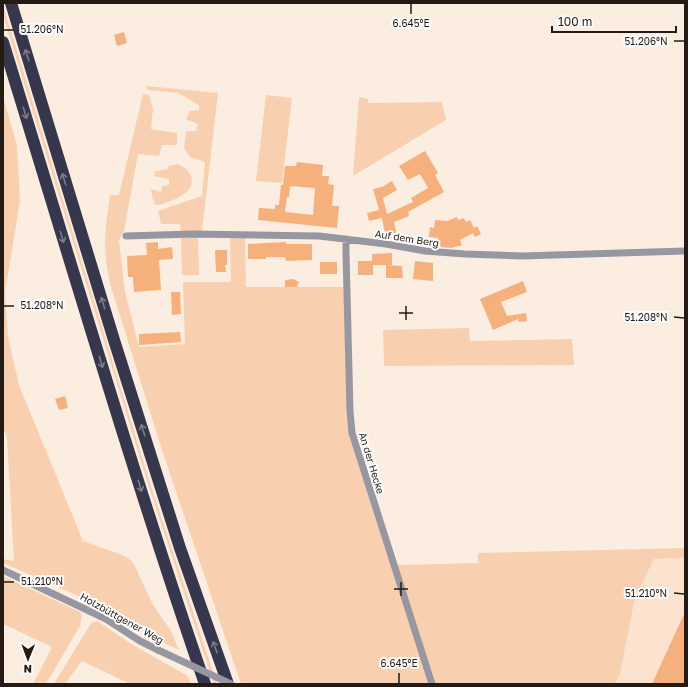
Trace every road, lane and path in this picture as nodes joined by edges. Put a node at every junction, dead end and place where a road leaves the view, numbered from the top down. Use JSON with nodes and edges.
{"nodes":[{"id":1,"x":11,"y":3,"type":"edge"},
{"id":2,"x":3,"y":42,"type":"edge"},
{"id":3,"x":126,"y":236,"type":"dead end"},
{"id":4,"x":346,"y":239,"type":"junction"},
{"id":5,"x":685,"y":251,"type":"edge"},
{"id":6,"x":3,"y":570,"type":"edge"},
{"id":7,"x":205,"y":684,"type":"edge"},
{"id":8,"x":229,"y":684,"type":"edge"},
{"id":9,"x":432,"y":684,"type":"edge"}],
"edges":[{"from":8,"to":1,"type":"highway","one_way":true},
{"from":2,"to":7,"type":"highway","one_way":true},
{"from":3,"to":4,"type":"street","name":"Auf dem Berg"},
{"from":4,"to":5,"type":"street","name":"Auf dem Berg"},
{"from":4,"to":9,"type":"street","name":"An der Hecke"},
{"from":6,"to":8,"type":"street","name":"Holzbüttgener Weg","bridge":true}]}
